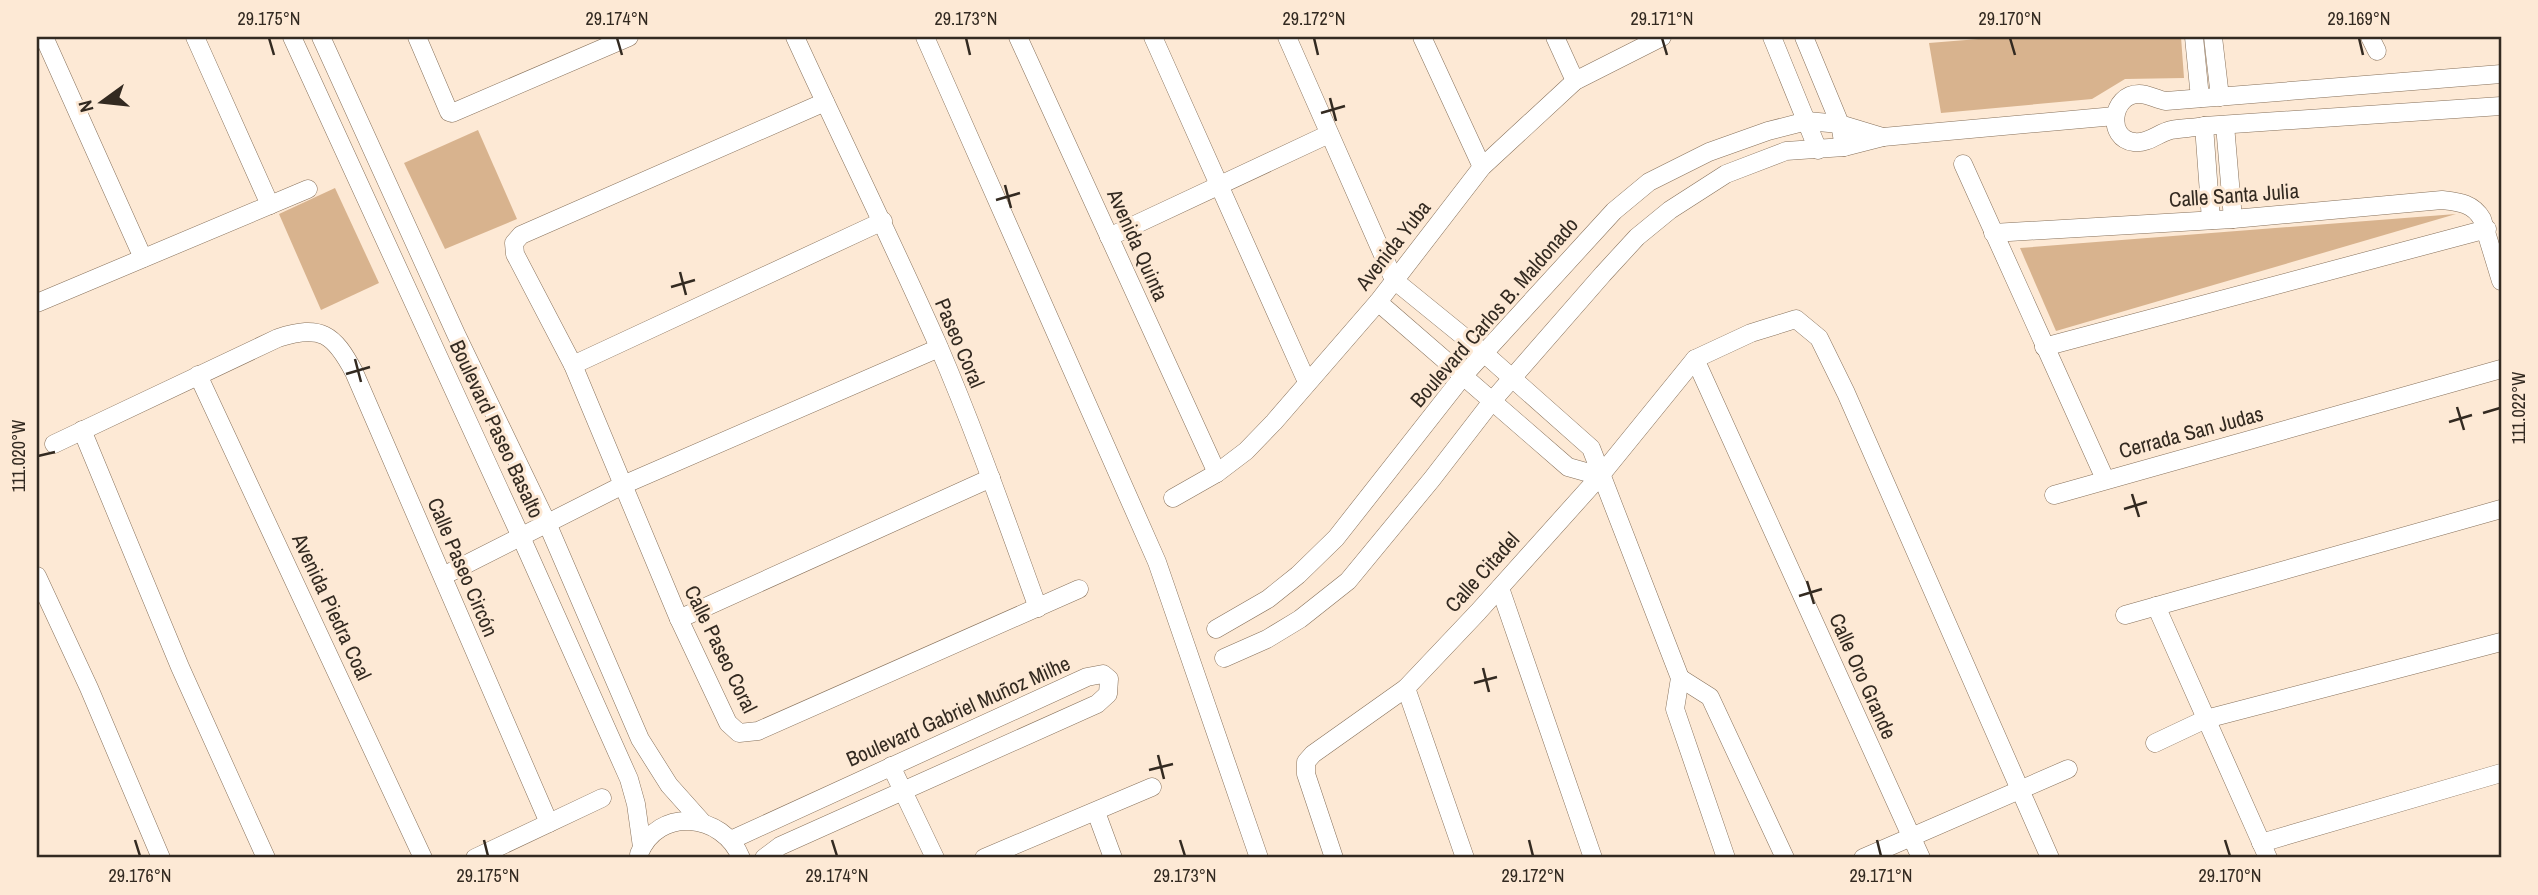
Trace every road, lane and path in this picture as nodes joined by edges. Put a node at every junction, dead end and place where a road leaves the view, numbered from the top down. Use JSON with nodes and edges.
{"nodes":[{"id":1,"x":44,"y":37,"type":"edge"},
{"id":2,"x":195,"y":37,"type":"edge"},
{"id":3,"x":292,"y":37,"type":"edge"},
{"id":4,"x":321,"y":37,"type":"edge"},
{"id":5,"x":417,"y":37,"type":"edge"},
{"id":6,"x":629,"y":37,"type":"edge"},
{"id":7,"x":795,"y":37,"type":"edge"},
{"id":8,"x":925,"y":37,"type":"edge"},
{"id":9,"x":1018,"y":37,"type":"edge"},
{"id":10,"x":1153,"y":37,"type":"edge"},
{"id":11,"x":1287,"y":37,"type":"edge"},
{"id":12,"x":1422,"y":37,"type":"edge"},
{"id":13,"x":1555,"y":37,"type":"edge"},
{"id":14,"x":1662,"y":37,"type":"edge"},
{"id":15,"x":1772,"y":37,"type":"edge"},
{"id":16,"x":1804,"y":37,"type":"edge"},
{"id":17,"x":2194,"y":37,"type":"edge"},
{"id":18,"x":2213,"y":37,"type":"edge"},
{"id":19,"x":2501,"y":74,"type":"edge"},
{"id":20,"x":1575,"y":81,"type":"junction"},
{"id":21,"x":2220,"y":97,"type":"junction"},
{"id":22,"x":2200,"y":98,"type":"junction"},
{"id":23,"x":825,"y":102,"type":"junction"},
{"id":24,"x":2501,"y":106,"type":"edge"},
{"id":25,"x":2115,"y":116,"type":"junction"},
{"id":26,"x":1807,"y":121,"type":"junction"},
{"id":27,"x":1840,"y":124,"type":"junction"},
{"id":28,"x":2225,"y":125,"type":"junction"},
{"id":29,"x":2204,"y":126,"type":"junction"},
{"id":30,"x":1329,"y":134,"type":"junction"},
{"id":31,"x":1884,"y":137,"type":"junction"},
{"id":32,"x":1844,"y":147,"type":"junction"},
{"id":33,"x":1818,"y":150,"type":"junction"},
{"id":34,"x":1963,"y":164,"type":"dead end"},
{"id":35,"x":1482,"y":167,"type":"junction"},
{"id":36,"x":1220,"y":186,"type":"junction"},
{"id":37,"x":308,"y":189,"type":"dead end"},
{"id":38,"x":271,"y":205,"type":"junction"},
{"id":39,"x":2233,"y":219,"type":"junction"},
{"id":40,"x":2211,"y":220,"type":"junction"},
{"id":41,"x":883,"y":221,"type":"junction"},
{"id":42,"x":2487,"y":229,"type":"junction"},
{"id":43,"x":1993,"y":233,"type":"junction"},
{"id":44,"x":1109,"y":237,"type":"junction"},
{"id":45,"x":143,"y":258,"type":"junction"},
{"id":46,"x":1394,"y":280,"type":"junction"},
{"id":47,"x":2501,"y":281,"type":"edge"},
{"id":48,"x":1378,"y":302,"type":"junction"},
{"id":49,"x":37,"y":303,"type":"edge"},
{"id":50,"x":2044,"y":347,"type":"junction"},
{"id":51,"x":939,"y":348,"type":"junction"},
{"id":52,"x":1485,"y":355,"type":"junction"},
{"id":53,"x":1695,"y":359,"type":"junction"},
{"id":54,"x":573,"y":365,"type":"junction"},
{"id":55,"x":2501,"y":369,"type":"edge"},
{"id":56,"x":198,"y":375,"type":"junction"},
{"id":57,"x":1464,"y":376,"type":"junction"},
{"id":58,"x":1512,"y":379,"type":"junction"},
{"id":59,"x":1307,"y":382,"type":"junction"},
{"id":60,"x":1493,"y":400,"type":"junction"},
{"id":61,"x":82,"y":430,"type":"junction"},
{"id":62,"x":54,"y":444,"type":"dead end"},
{"id":63,"x":1217,"y":473,"type":"junction"},
{"id":64,"x":1600,"y":476,"type":"junction"},
{"id":65,"x":991,"y":478,"type":"junction"},
{"id":66,"x":2105,"y":479,"type":"junction"},
{"id":67,"x":623,"y":485,"type":"junction"},
{"id":68,"x":2054,"y":495,"type":"dead end"},
{"id":69,"x":1173,"y":498,"type":"dead end"},
{"id":70,"x":2501,"y":509,"type":"edge"},
{"id":71,"x":547,"y":523,"type":"junction"},
{"id":72,"x":521,"y":537,"type":"junction"},
{"id":73,"x":37,"y":576,"type":"edge"},
{"id":74,"x":443,"y":576,"type":"junction"},
{"id":75,"x":1500,"y":588,"type":"junction"},
{"id":76,"x":1079,"y":589,"type":"dead end"},
{"id":77,"x":2155,"y":606,"type":"junction"},
{"id":78,"x":1038,"y":608,"type":"junction"},
{"id":79,"x":2125,"y":615,"type":"dead end"},
{"id":80,"x":679,"y":619,"type":"junction"},
{"id":81,"x":1216,"y":629,"type":"dead end"},
{"id":82,"x":2501,"y":642,"type":"edge"},
{"id":83,"x":1224,"y":658,"type":"dead end"},
{"id":84,"x":1680,"y":678,"type":"junction"},
{"id":85,"x":1406,"y":688,"type":"junction"},
{"id":86,"x":2206,"y":719,"type":"junction"},
{"id":87,"x":2155,"y":743,"type":"dead end"},
{"id":88,"x":891,"y":766,"type":"junction"},
{"id":89,"x":2068,"y":769,"type":"dead end"},
{"id":90,"x":2501,"y":773,"type":"edge"},
{"id":91,"x":1152,"y":787,"type":"dead end"},
{"id":92,"x":2020,"y":790,"type":"junction"},
{"id":93,"x":904,"y":792,"type":"junction"},
{"id":94,"x":601,"y":798,"type":"dead end"},
{"id":95,"x":1097,"y":811,"type":"junction"},
{"id":96,"x":702,"y":822,"type":"junction"},
{"id":97,"x":549,"y":823,"type":"junction"},
{"id":98,"x":1912,"y":837,"type":"junction"},
{"id":99,"x":731,"y":840,"type":"junction"},
{"id":100,"x":2264,"y":851,"type":"edge"},
{"id":101,"x":640,"y":853,"type":"edge"},
{"id":102,"x":161,"y":858,"type":"edge"},
{"id":103,"x":266,"y":858,"type":"edge"},
{"id":104,"x":423,"y":858,"type":"edge"},
{"id":105,"x":475,"y":858,"type":"edge"},
{"id":106,"x":741,"y":858,"type":"edge"},
{"id":107,"x":764,"y":858,"type":"edge"},
{"id":108,"x":935,"y":858,"type":"edge"},
{"id":109,"x":984,"y":858,"type":"edge"},
{"id":110,"x":1113,"y":858,"type":"edge"},
{"id":111,"x":1259,"y":858,"type":"edge"},
{"id":112,"x":1335,"y":858,"type":"edge"},
{"id":113,"x":1465,"y":858,"type":"edge"},
{"id":114,"x":1593,"y":858,"type":"edge"},
{"id":115,"x":1726,"y":858,"type":"edge"},
{"id":116,"x":1785,"y":858,"type":"edge"},
{"id":117,"x":1863,"y":858,"type":"edge"},
{"id":118,"x":1921,"y":858,"type":"edge"},
{"id":119,"x":2050,"y":858,"type":"edge"}],
"edges":[{"from":1,"to":45,"type":"street"},
{"from":2,"to":38,"type":"street"},
{"from":3,"to":72,"type":"street","name":"Boulevard Paseo Basalto"},
{"from":4,"to":71,"type":"street","name":"Boulevard Paseo Basalto"},
{"from":5,"to":6,"type":"street"},
{"from":7,"to":23,"type":"street","name":"Paseo Coral"},
{"from":8,"to":111,"type":"street"},
{"from":9,"to":44,"type":"street","name":"Avenida Quinta"},
{"from":10,"to":36,"type":"street"},
{"from":11,"to":30,"type":"street"},
{"from":12,"to":35,"type":"street"},
{"from":13,"to":20,"type":"street"},
{"from":14,"to":20,"type":"street","name":"Avenida Yuba"},
{"from":15,"to":26,"type":"street"},
{"from":16,"to":27,"type":"street"},
{"from":17,"to":22,"type":"street"},
{"from":18,"to":21,"type":"street"},
{"from":19,"to":21,"type":"street"},
{"from":20,"to":35,"type":"street","name":"Avenida Yuba"},
{"from":21,"to":22,"type":"street"},
{"from":22,"to":25,"type":"street"},
{"from":23,"to":41,"type":"street","name":"Paseo Coral"},
{"from":23,"to":54,"type":"street","name":"Calle Paseo Coral"},
{"from":24,"to":28,"type":"street"},
{"from":25,"to":29,"type":"street"},
{"from":25,"to":31,"type":"street"},
{"from":26,"to":27,"type":"street","name":"Boulevard Carlos B. Maldonado"},
{"from":26,"to":33,"type":"street"},
{"from":26,"to":52,"type":"street","name":"Boulevard Carlos B. Maldonado"},
{"from":27,"to":31,"type":"street","name":"Boulevard Carlos B. Maldonado"},
{"from":27,"to":32,"type":"street"},
{"from":28,"to":29,"type":"street"},
{"from":28,"to":39,"type":"street"},
{"from":29,"to":40,"type":"street"},
{"from":30,"to":36,"type":"street"},
{"from":30,"to":46,"type":"street"},
{"from":31,"to":32,"type":"street"},
{"from":32,"to":33,"type":"street"},
{"from":33,"to":58,"type":"street"},
{"from":34,"to":43,"type":"street","name":"Cerrada San Judas"},
{"from":35,"to":46,"type":"street","name":"Avenida Yuba"},
{"from":36,"to":44,"type":"street"},
{"from":36,"to":59,"type":"street"},
{"from":37,"to":38,"type":"street"},
{"from":38,"to":45,"type":"street"},
{"from":39,"to":40,"type":"street","name":"Calle Santa Julia"},
{"from":39,"to":42,"type":"street","name":"Calle Santa Julia"},
{"from":40,"to":43,"type":"street","name":"Calle Santa Julia"},
{"from":41,"to":51,"type":"street","name":"Paseo Coral"},
{"from":41,"to":54,"type":"street"},
{"from":42,"to":47,"type":"street"},
{"from":42,"to":50,"type":"street"},
{"from":43,"to":50,"type":"street","name":"Cerrada San Judas"},
{"from":44,"to":63,"type":"street","name":"Avenida Quinta"},
{"from":45,"to":49,"type":"street"},
{"from":46,"to":48,"type":"street","name":"Avenida Yuba"},
{"from":46,"to":52,"type":"street"},
{"from":48,"to":57,"type":"street"},
{"from":48,"to":59,"type":"street","name":"Avenida Yuba"},
{"from":50,"to":66,"type":"street","name":"Cerrada San Judas"},
{"from":51,"to":65,"type":"street","name":"Paseo Coral"},
{"from":51,"to":67,"type":"street"},
{"from":52,"to":57,"type":"street","name":"Boulevard Carlos B. Maldonado"},
{"from":52,"to":58,"type":"street"},
{"from":53,"to":64,"type":"street","name":"Calle Citadel"},
{"from":53,"to":92,"type":"street","name":"Calle Citadel"},
{"from":53,"to":98,"type":"street","name":"Calle Oro Grande"},
{"from":54,"to":67,"type":"street","name":"Calle Paseo Coral"},
{"from":55,"to":66,"type":"street","name":"Cerrada San Judas"},
{"from":56,"to":61,"type":"street"},
{"from":56,"to":74,"type":"street","name":"Calle Paseo Circón"},
{"from":56,"to":104,"type":"street","name":"Avenida Piedra Coal"},
{"from":57,"to":60,"type":"street"},
{"from":57,"to":81,"type":"street","name":"Boulevard Carlos B. Maldonado"},
{"from":58,"to":60,"type":"street"},
{"from":58,"to":64,"type":"street"},
{"from":59,"to":63,"type":"street","name":"Avenida Yuba"},
{"from":60,"to":64,"type":"street"},
{"from":60,"to":83,"type":"street"},
{"from":61,"to":62,"type":"street"},
{"from":61,"to":103,"type":"street"},
{"from":63,"to":69,"type":"street","name":"Avenida Yuba"},
{"from":64,"to":75,"type":"street","name":"Calle Citadel"},
{"from":64,"to":84,"type":"street"},
{"from":65,"to":78,"type":"street","name":"Paseo Coral"},
{"from":65,"to":80,"type":"street"},
{"from":66,"to":68,"type":"street"},
{"from":67,"to":71,"type":"street"},
{"from":67,"to":80,"type":"street","name":"Calle Paseo Coral"},
{"from":70,"to":77,"type":"street"},
{"from":71,"to":72,"type":"street"},
{"from":71,"to":96,"type":"street","name":"Boulevard Paseo Basalto"},
{"from":72,"to":74,"type":"street"},
{"from":72,"to":101,"type":"street","name":"Boulevard Paseo Basalto"},
{"from":73,"to":102,"type":"street"},
{"from":74,"to":97,"type":"street","name":"Calle Paseo Circón"},
{"from":75,"to":85,"type":"street","name":"Calle Citadel"},
{"from":75,"to":114,"type":"street"},
{"from":76,"to":78,"type":"street","name":"Calle Paseo Coral"},
{"from":77,"to":79,"type":"street"},
{"from":77,"to":86,"type":"street"},
{"from":78,"to":80,"type":"street","name":"Calle Paseo Coral"},
{"from":82,"to":86,"type":"street"},
{"from":84,"to":115,"type":"street"},
{"from":84,"to":116,"type":"street"},
{"from":85,"to":112,"type":"street","name":"Calle Citadel"},
{"from":85,"to":113,"type":"street"},
{"from":86,"to":87,"type":"street"},
{"from":86,"to":100,"type":"street"},
{"from":88,"to":93,"type":"street"},
{"from":88,"to":93,"type":"street","name":"Boulevard Gabriel Muñoz Milhe"},
{"from":88,"to":99,"type":"street","name":"Boulevard Gabriel Muñoz Milhe"},
{"from":89,"to":92,"type":"street"},
{"from":90,"to":100,"type":"street"},
{"from":91,"to":95,"type":"street"},
{"from":92,"to":98,"type":"street"},
{"from":92,"to":119,"type":"street"},
{"from":93,"to":107,"type":"street","name":"Boulevard Gabriel Muñoz Milhe"},
{"from":93,"to":108,"type":"street"},
{"from":94,"to":97,"type":"street"},
{"from":95,"to":109,"type":"street"},
{"from":95,"to":110,"type":"street"},
{"from":96,"to":99,"type":"street","name":"Boulevard Paseo Basalto"},
{"from":96,"to":101,"type":"street"},
{"from":97,"to":105,"type":"street"},
{"from":98,"to":117,"type":"street"},
{"from":98,"to":118,"type":"street","name":"Calle Oro Grande"},
{"from":99,"to":106,"type":"street"}]}
